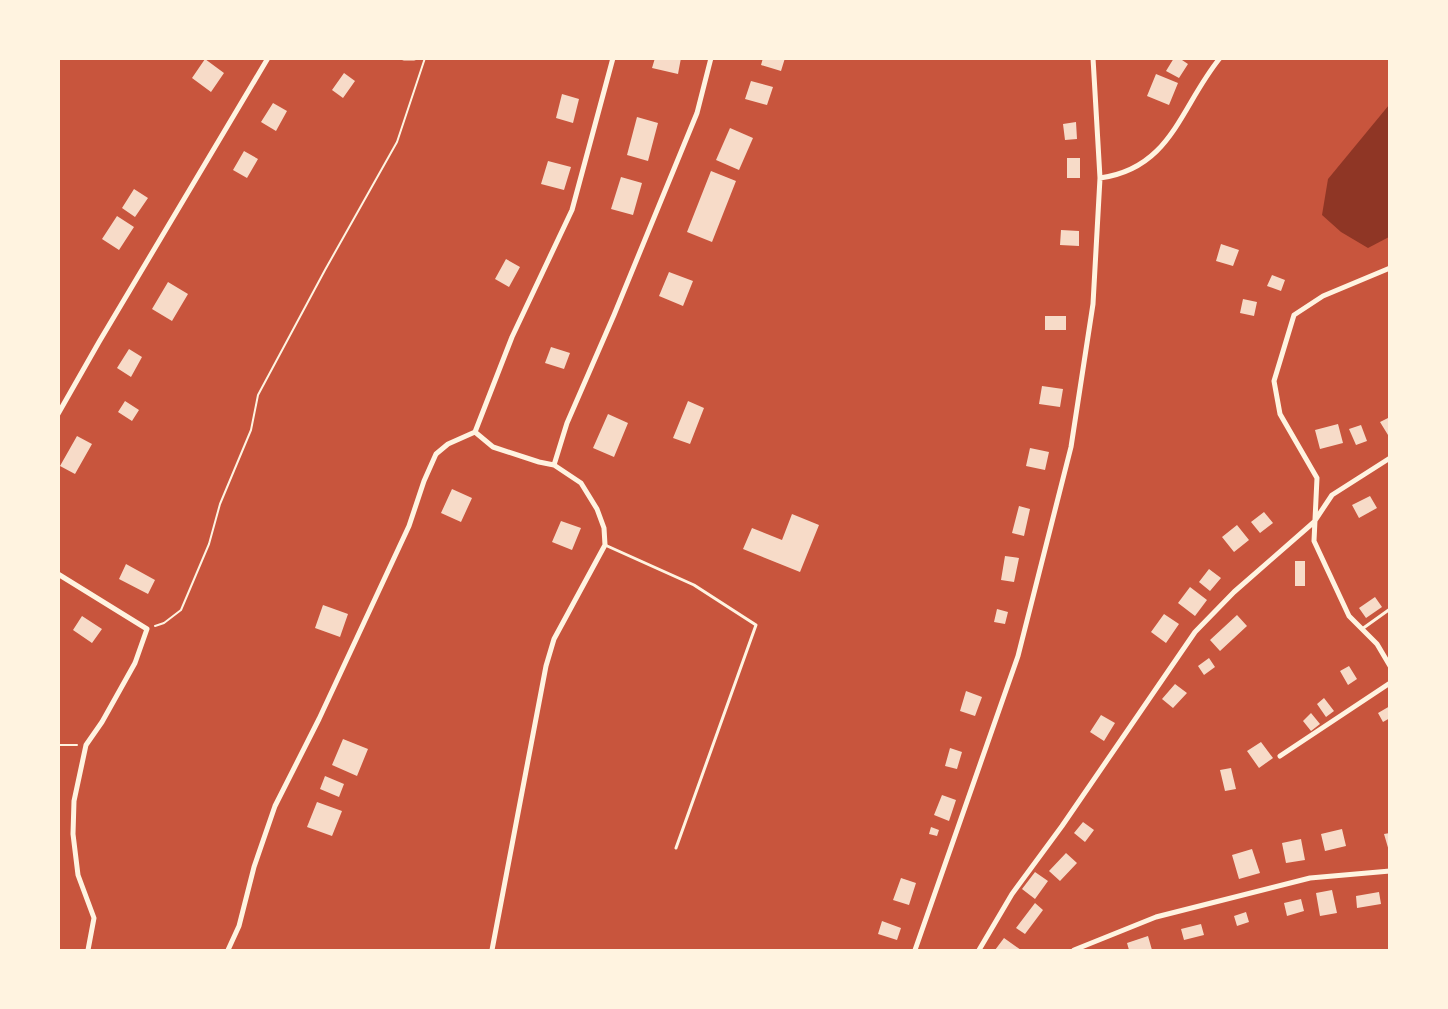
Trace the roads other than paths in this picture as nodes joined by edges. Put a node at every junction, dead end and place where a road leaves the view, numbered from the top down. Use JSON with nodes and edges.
{"nodes":[{"id":1,"x":268,"y":58,"type":"edge"},
{"id":2,"x":404,"y":58,"type":"edge"},
{"id":3,"x":414,"y":58,"type":"edge"},
{"id":4,"x":613,"y":58,"type":"edge"},
{"id":5,"x":711,"y":58,"type":"edge"},
{"id":6,"x":1093,"y":58,"type":"edge"},
{"id":7,"x":1221,"y":58,"type":"edge"},
{"id":8,"x":1100,"y":178,"type":"junction"},
{"id":9,"x":1389,"y":268,"type":"edge"},
{"id":10,"x":58,"y":414,"type":"edge"},
{"id":11,"x":476,"y":432,"type":"junction"},
{"id":12,"x":1389,"y":458,"type":"edge"},
{"id":13,"x":554,"y":465,"type":"junction"},
{"id":14,"x":1314,"y":522,"type":"junction"},
{"id":15,"x":605,"y":545,"type":"junction"},
{"id":16,"x":58,"y":574,"type":"edge"},
{"id":17,"x":1389,"y":609,"type":"edge"},
{"id":18,"x":1362,"y":629,"type":"junction"},
{"id":19,"x":1389,"y":666,"type":"edge"},
{"id":20,"x":1389,"y":683,"type":"edge"},
{"id":21,"x":1280,"y":756,"type":"dead end"},
{"id":22,"x":676,"y":848,"type":"dead end"},
{"id":23,"x":1389,"y":871,"type":"edge"},
{"id":24,"x":88,"y":951,"type":"edge"},
{"id":25,"x":228,"y":951,"type":"edge"},
{"id":26,"x":492,"y":951,"type":"edge"},
{"id":27,"x":915,"y":951,"type":"edge"},
{"id":28,"x":979,"y":951,"type":"edge"},
{"id":29,"x":1074,"y":951,"type":"edge"}],
"edges":[{"from":1,"to":10,"type":"street"},
{"from":2,"to":3,"type":"street"},
{"from":4,"to":11,"type":"street"},
{"from":5,"to":13,"type":"street"},
{"from":6,"to":8,"type":"street"},
{"from":7,"to":8,"type":"street"},
{"from":8,"to":27,"type":"street"},
{"from":9,"to":14,"type":"street"},
{"from":11,"to":13,"type":"street"},
{"from":11,"to":25,"type":"street"},
{"from":12,"to":14,"type":"street"},
{"from":13,"to":15,"type":"street"},
{"from":14,"to":18,"type":"street"},
{"from":14,"to":28,"type":"street"},
{"from":15,"to":22,"type":"lane"},
{"from":15,"to":26,"type":"street"},
{"from":16,"to":24,"type":"street"},
{"from":17,"to":18,"type":"lane"},
{"from":18,"to":19,"type":"street"},
{"from":20,"to":21,"type":"street"},
{"from":23,"to":29,"type":"street"}]}
